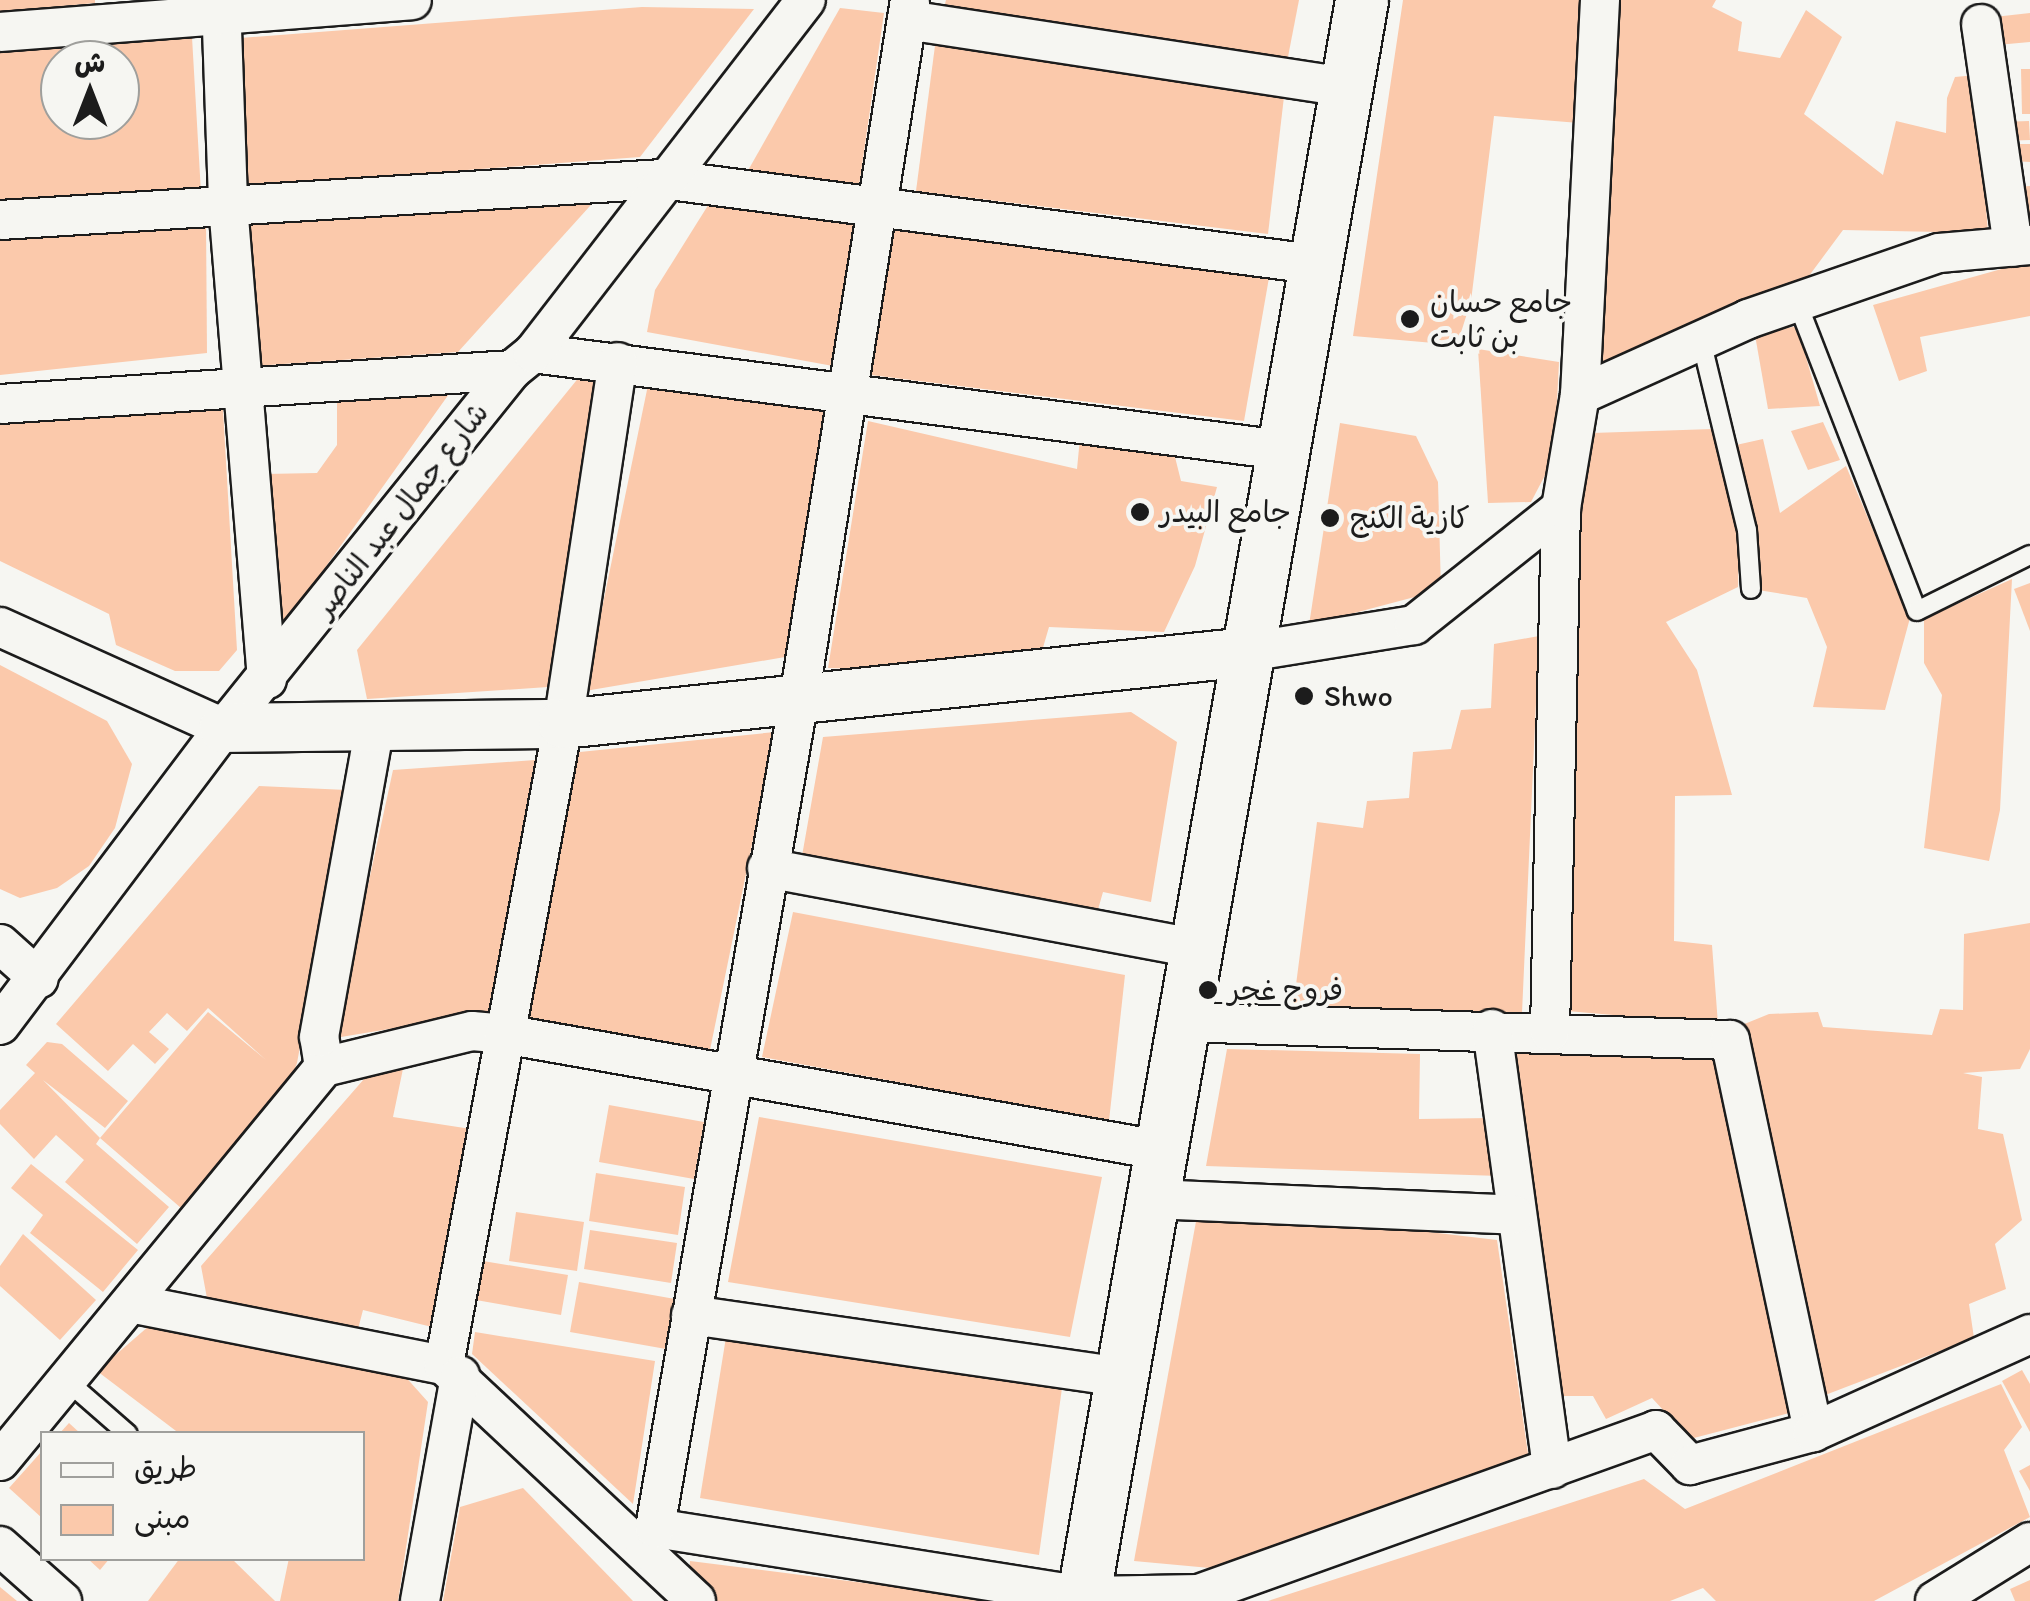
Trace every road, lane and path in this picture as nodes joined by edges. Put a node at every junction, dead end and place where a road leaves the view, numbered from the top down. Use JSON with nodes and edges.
{"nodes":[{"id":1,"x":412,"y":0,"type":"edge"},
{"id":2,"x":806,"y":0,"type":"edge"},
{"id":3,"x":1362,"y":0,"type":"edge"},
{"id":4,"x":1600,"y":0,"type":"edge"},
{"id":5,"x":221,"y":7,"type":"edge"},
{"id":6,"x":908,"y":10,"type":"edge"},
{"id":7,"x":1981,"y":24,"type":"dead end"},
{"id":8,"x":0,"y":32,"type":"edge"},
{"id":9,"x":1343,"y":87,"type":"junction"},
{"id":10,"x":662,"y":179,"type":"junction"},
{"id":11,"x":228,"y":205,"type":"junction"},
{"id":12,"x":877,"y":212,"type":"junction"},
{"id":13,"x":0,"y":220,"type":"edge"},
{"id":14,"x":2022,"y":246,"type":"edge"},
{"id":15,"x":1313,"y":264,"type":"junction"},
{"id":16,"x":1797,"y":302,"type":"junction"},
{"id":17,"x":1701,"y":340,"type":"junction"},
{"id":18,"x":522,"y":362,"type":"junction"},
{"id":19,"x":618,"y":362,"type":"junction"},
{"id":20,"x":242,"y":385,"type":"junction"},
{"id":21,"x":845,"y":393,"type":"junction"},
{"id":22,"x":1580,"y":394,"type":"junction"},
{"id":23,"x":0,"y":404,"type":"edge"},
{"id":24,"x":1282,"y":450,"type":"junction"},
{"id":25,"x":1561,"y":508,"type":"junction"},
{"id":26,"x":2030,"y":555,"type":"edge"},
{"id":27,"x":1750,"y":589,"type":"dead end"},
{"id":28,"x":0,"y":626,"type":"edge"},
{"id":29,"x":1248,"y":652,"type":"junction"},
{"id":30,"x":267,"y":680,"type":"junction"},
{"id":31,"x":800,"y":699,"type":"junction"},
{"id":32,"x":563,"y":724,"type":"junction"},
{"id":33,"x":224,"y":728,"type":"junction"},
{"id":34,"x":374,"y":731,"type":"junction"},
{"id":35,"x":767,"y":868,"type":"junction"},
{"id":36,"x":0,"y":944,"type":"edge"},
{"id":37,"x":1194,"y":948,"type":"junction"},
{"id":38,"x":38,"y":979,"type":"junction"},
{"id":39,"x":0,"y":982,"type":"edge"},
{"id":40,"x":1181,"y":1022,"type":"junction"},
{"id":41,"x":0,"y":1025,"type":"edge"},
{"id":42,"x":1492,"y":1029,"type":"junction"},
{"id":43,"x":1550,"y":1032,"type":"junction"},
{"id":44,"x":504,"y":1034,"type":"junction"},
{"id":45,"x":324,"y":1067,"type":"junction"},
{"id":46,"x":732,"y":1077,"type":"junction"},
{"id":47,"x":1157,"y":1175,"type":"junction"},
{"id":48,"x":1514,"y":1215,"type":"junction"},
{"id":49,"x":135,"y":1304,"type":"junction"},
{"id":50,"x":691,"y":1316,"type":"junction"},
{"id":51,"x":2030,"y":1334,"type":"edge"},
{"id":52,"x":452,"y":1370,"type":"junction"},
{"id":53,"x":1122,"y":1376,"type":"junction"},
{"id":54,"x":66,"y":1380,"type":"junction"},
{"id":55,"x":125,"y":1431,"type":"edge"},
{"id":56,"x":1814,"y":1432,"type":"junction"},
{"id":57,"x":0,"y":1462,"type":"edge"},
{"id":58,"x":1552,"y":1469,"type":"junction"},
{"id":59,"x":650,"y":1539,"type":"junction"},
{"id":60,"x":2030,"y":1542,"type":"edge"},
{"id":61,"x":0,"y":1546,"type":"edge"},
{"id":62,"x":1083,"y":1599,"type":"edge"},
{"id":63,"x":62,"y":1601,"type":"edge"},
{"id":64,"x":420,"y":1601,"type":"edge"},
{"id":65,"x":696,"y":1601,"type":"edge"},
{"id":66,"x":1935,"y":1601,"type":"edge"}],
"edges":[{"from":1,"to":5,"type":"street"},
{"from":2,"to":10,"type":"street","name":"شارع جمال عبد الناصر"},
{"from":3,"to":9,"type":"main road"},
{"from":4,"to":22,"type":"street"},
{"from":5,"to":8,"type":"street"},
{"from":5,"to":11,"type":"street"},
{"from":6,"to":9,"type":"street"},
{"from":6,"to":12,"type":"street"},
{"from":7,"to":14,"type":"street"},
{"from":9,"to":15,"type":"main road"},
{"from":10,"to":11,"type":"street"},
{"from":10,"to":12,"type":"street"},
{"from":10,"to":18,"type":"street","name":"شارع جمال عبد الناصر"},
{"from":11,"to":13,"type":"street"},
{"from":11,"to":20,"type":"street"},
{"from":12,"to":15,"type":"street"},
{"from":12,"to":21,"type":"street"},
{"from":14,"to":16,"type":"street"},
{"from":15,"to":24,"type":"main road"},
{"from":16,"to":17,"type":"street"},
{"from":16,"to":26,"type":"lane"},
{"from":17,"to":22,"type":"street"},
{"from":17,"to":27,"type":"lane"},
{"from":18,"to":19,"type":"street"},
{"from":18,"to":20,"type":"street"},
{"from":18,"to":30,"type":"street","name":"شارع جمال عبد الناصر"},
{"from":19,"to":21,"type":"street"},
{"from":19,"to":32,"type":"street"},
{"from":20,"to":23,"type":"street"},
{"from":20,"to":30,"type":"street"},
{"from":21,"to":24,"type":"street"},
{"from":21,"to":31,"type":"street"},
{"from":22,"to":25,"type":"street"},
{"from":24,"to":29,"type":"main road"},
{"from":25,"to":29,"type":"street"},
{"from":25,"to":43,"type":"street"},
{"from":28,"to":33,"type":"street"},
{"from":29,"to":31,"type":"street"},
{"from":29,"to":37,"type":"main road"},
{"from":30,"to":33,"type":"street","name":"شارع جمال عبد الناصر"},
{"from":31,"to":32,"type":"street"},
{"from":31,"to":35,"type":"street"},
{"from":32,"to":34,"type":"street"},
{"from":32,"to":44,"type":"street"},
{"from":33,"to":34,"type":"street"},
{"from":33,"to":38,"type":"street","name":"شارع جمال عبد الناصر"},
{"from":34,"to":45,"type":"street"},
{"from":35,"to":37,"type":"street"},
{"from":35,"to":46,"type":"street"},
{"from":36,"to":38,"type":"street"},
{"from":37,"to":40,"type":"main road"},
{"from":38,"to":39,"type":"street"},
{"from":38,"to":41,"type":"street","name":"شارع جمال عبد الناصر"},
{"from":40,"to":42,"type":"street"},
{"from":40,"to":47,"type":"main road"},
{"from":42,"to":43,"type":"street"},
{"from":42,"to":48,"type":"street"},
{"from":43,"to":56,"type":"street"},
{"from":44,"to":45,"type":"street"},
{"from":44,"to":46,"type":"street"},
{"from":44,"to":52,"type":"street"},
{"from":45,"to":49,"type":"street"},
{"from":46,"to":47,"type":"street"},
{"from":46,"to":50,"type":"street"},
{"from":47,"to":48,"type":"street"},
{"from":47,"to":53,"type":"main road"},
{"from":48,"to":58,"type":"street"},
{"from":49,"to":52,"type":"street"},
{"from":49,"to":54,"type":"street"},
{"from":50,"to":53,"type":"street"},
{"from":50,"to":59,"type":"street"},
{"from":51,"to":56,"type":"street"},
{"from":52,"to":59,"type":"street"},
{"from":52,"to":64,"type":"street"},
{"from":53,"to":62,"type":"main road"},
{"from":54,"to":55,"type":"lane"},
{"from":54,"to":57,"type":"street"},
{"from":56,"to":58,"type":"street"},
{"from":58,"to":62,"type":"street"},
{"from":59,"to":62,"type":"street"},
{"from":59,"to":65,"type":"street"},
{"from":60,"to":66,"type":"street"},
{"from":61,"to":63,"type":"street"}]}
